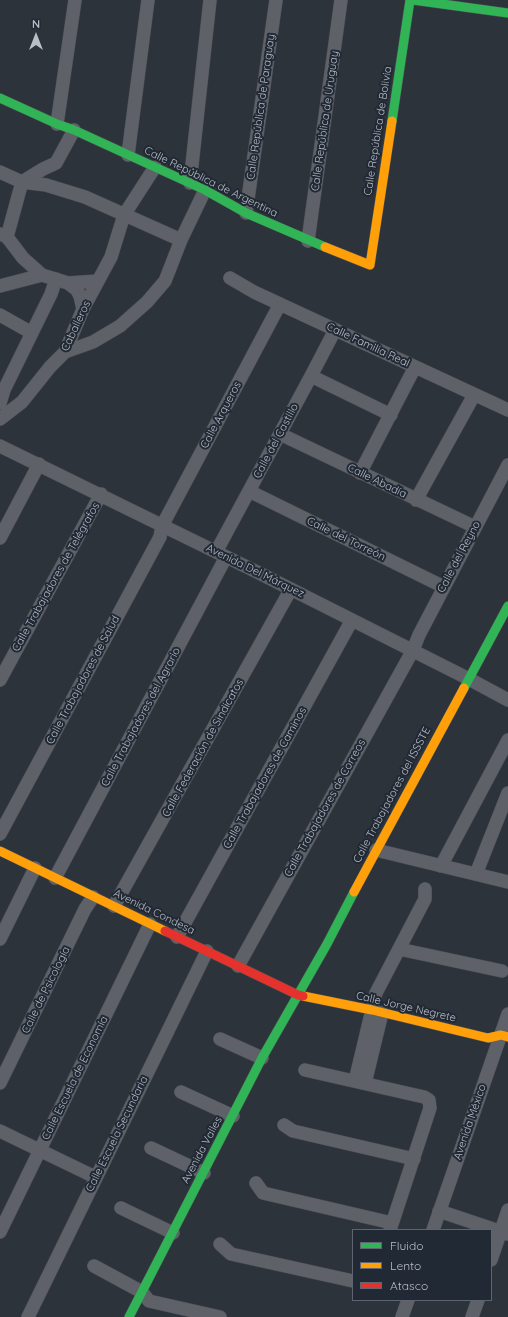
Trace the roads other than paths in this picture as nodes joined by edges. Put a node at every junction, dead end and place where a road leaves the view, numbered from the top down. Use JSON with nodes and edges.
{"nodes":[{"id":1,"x":75,"y":0,"type":"edge"},
{"id":2,"x":148,"y":0,"type":"edge"},
{"id":3,"x":210,"y":0,"type":"edge"},
{"id":4,"x":276,"y":0,"type":"edge"},
{"id":5,"x":341,"y":0,"type":"edge"},
{"id":6,"x":410,"y":0,"type":"edge"},
{"id":7,"x":413,"y":0,"type":"edge"},
{"id":8,"x":508,"y":13,"type":"edge"},
{"id":9,"x":0,"y":98,"type":"edge"},
{"id":10,"x":57,"y":124,"type":"junction"},
{"id":11,"x":74,"y":130,"type":"junction"},
{"id":12,"x":128,"y":155,"type":"junction"},
{"id":13,"x":155,"y":167,"type":"junction"},
{"id":14,"x":0,"y":172,"type":"edge"},
{"id":15,"x":22,"y":182,"type":"junction"},
{"id":16,"x":190,"y":183,"type":"junction"},
{"id":17,"x":205,"y":190,"type":"junction"},
{"id":18,"x":246,"y":213,"type":"junction"},
{"id":19,"x":124,"y":215,"type":"junction"},
{"id":20,"x":4,"y":235,"type":"edge"},
{"id":21,"x":181,"y":240,"type":"junction"},
{"id":22,"x":308,"y":241,"type":"junction"},
{"id":23,"x":370,"y":265,"type":"joint"},
{"id":24,"x":42,"y":275,"type":"junction"},
{"id":25,"x":230,"y":278,"type":"dead end"},
{"id":26,"x":62,"y":281,"type":"junction"},
{"id":27,"x":98,"y":282,"type":"junction"},
{"id":28,"x":0,"y":286,"type":"edge"},
{"id":29,"x":280,"y":304,"type":"junction"},
{"id":30,"x":83,"y":309,"type":"junction"},
{"id":31,"x":0,"y":315,"type":"edge"},
{"id":32,"x":335,"y":330,"type":"junction"},
{"id":33,"x":32,"y":333,"type":"junction"},
{"id":34,"x":65,"y":352,"type":"junction"},
{"id":35,"x":415,"y":368,"type":"junction"},
{"id":36,"x":312,"y":376,"type":"junction"},
{"id":37,"x":2,"y":388,"type":"edge"},
{"id":38,"x":474,"y":395,"type":"junction"},
{"id":39,"x":22,"y":402,"type":"junction"},
{"id":40,"x":0,"y":403,"type":"edge"},
{"id":41,"x":508,"y":410,"type":"edge"},
{"id":42,"x":391,"y":415,"type":"junction"},
{"id":43,"x":0,"y":418,"type":"edge"},
{"id":44,"x":280,"y":434,"type":"junction"},
{"id":45,"x":0,"y":446,"type":"edge"},
{"id":46,"x":40,"y":464,"type":"junction"},
{"id":47,"x":508,"y":465,"type":"edge"},
{"id":48,"x":360,"y":473,"type":"junction"},
{"id":49,"x":249,"y":491,"type":"junction"},
{"id":50,"x":101,"y":494,"type":"junction"},
{"id":51,"x":416,"y":500,"type":"junction"},
{"id":52,"x":162,"y":526,"type":"junction"},
{"id":53,"x":475,"y":527,"type":"junction"},
{"id":54,"x":0,"y":538,"type":"edge"},
{"id":55,"x":221,"y":554,"type":"junction"},
{"id":56,"x":444,"y":587,"type":"junction"},
{"id":57,"x":291,"y":589,"type":"junction"},
{"id":58,"x":508,"y":606,"type":"edge"},
{"id":59,"x":352,"y":620,"type":"junction"},
{"id":60,"x":413,"y":650,"type":"junction"},
{"id":61,"x":469,"y":679,"type":"junction"},
{"id":62,"x":0,"y":680,"type":"edge"},
{"id":63,"x":508,"y":700,"type":"edge"},
{"id":64,"x":508,"y":740,"type":"edge"},
{"id":65,"x":508,"y":793,"type":"edge"},
{"id":66,"x":0,"y":834,"type":"edge"},
{"id":67,"x":376,"y":850,"type":"junction"},
{"id":68,"x":0,"y":851,"type":"edge"},
{"id":69,"x":441,"y":866,"type":"junction"},
{"id":70,"x":35,"y":868,"type":"junction"},
{"id":71,"x":476,"y":874,"type":"junction"},
{"id":72,"x":55,"y":878,"type":"junction"},
{"id":73,"x":508,"y":882,"type":"edge"},
{"id":74,"x":425,"y":889,"type":"dead end"},
{"id":75,"x":93,"y":897,"type":"junction"},
{"id":76,"x":114,"y":906,"type":"junction"},
{"id":77,"x":150,"y":924,"type":"junction"},
{"id":78,"x":177,"y":937,"type":"junction"},
{"id":79,"x":0,"y":939,"type":"edge"},
{"id":80,"x":399,"y":949,"type":"junction"},
{"id":81,"x":207,"y":951,"type":"junction"},
{"id":82,"x":238,"y":966,"type":"junction"},
{"id":83,"x":502,"y":971,"type":"dead end"},
{"id":84,"x":298,"y":995,"type":"junction"},
{"id":85,"x":377,"y":1011,"type":"junction"},
{"id":86,"x":508,"y":1014,"type":"edge"},
{"id":87,"x":504,"y":1036,"type":"edge"},
{"id":88,"x":220,"y":1039,"type":"dead end"},
{"id":89,"x":262,"y":1058,"type":"junction"},
{"id":90,"x":304,"y":1070,"type":"dead end"},
{"id":91,"x":360,"y":1082,"type":"junction"},
{"id":92,"x":0,"y":1083,"type":"edge"},
{"id":93,"x":181,"y":1092,"type":"dead end"},
{"id":94,"x":233,"y":1116,"type":"junction"},
{"id":95,"x":284,"y":1125,"type":"dead end"},
{"id":96,"x":0,"y":1131,"type":"edge"},
{"id":97,"x":151,"y":1148,"type":"dead end"},
{"id":98,"x":39,"y":1150,"type":"junction"},
{"id":99,"x":414,"y":1159,"type":"junction"},
{"id":100,"x":204,"y":1173,"type":"junction"},
{"id":101,"x":95,"y":1177,"type":"junction"},
{"id":102,"x":256,"y":1183,"type":"dead end"},
{"id":103,"x":121,"y":1208,"type":"dead end"},
{"id":104,"x":508,"y":1210,"type":"edge"},
{"id":105,"x":439,"y":1211,"type":"junction"},
{"id":106,"x":391,"y":1227,"type":"edge"},
{"id":107,"x":433,"y":1229,"type":"edge"},
{"id":108,"x":0,"y":1232,"type":"edge"},
{"id":109,"x":172,"y":1233,"type":"junction"},
{"id":110,"x":504,"y":1233,"type":"edge"},
{"id":111,"x":220,"y":1244,"type":"dead end"},
{"id":112,"x":492,"y":1258,"type":"edge"},
{"id":113,"x":94,"y":1266,"type":"dead end"},
{"id":114,"x":352,"y":1281,"type":"edge"},
{"id":115,"x":142,"y":1292,"type":"junction"},
{"id":116,"x":408,"y":1301,"type":"edge"},
{"id":117,"x":478,"y":1301,"type":"edge"},
{"id":118,"x":202,"y":1315,"type":"edge"},
{"id":119,"x":28,"y":1317,"type":"edge"},
{"id":120,"x":129,"y":1317,"type":"edge"},
{"id":121,"x":220,"y":1317,"type":"edge"},
{"id":122,"x":402,"y":1317,"type":"edge"},
{"id":123,"x":472,"y":1317,"type":"edge"}],
"edges":[{"from":1,"to":10,"type":"street"},
{"from":2,"to":12,"type":"street"},
{"from":3,"to":16,"type":"street"},
{"from":4,"to":18,"type":"street","name":"Calle República de Paraguay"},
{"from":5,"to":22,"type":"street","name":"Calle República de Uruguay"},
{"from":6,"to":23,"type":"street","name":"Calle República de Bolivia"},
{"from":7,"to":8,"type":"street"},
{"from":9,"to":10,"type":"street","name":"Calle República de Argentina"},
{"from":10,"to":11,"type":"street","name":"Calle República de Argentina"},
{"from":11,"to":12,"type":"street","name":"Calle República de Argentina"},
{"from":11,"to":15,"type":"street"},
{"from":12,"to":13,"type":"street","name":"Calle República de Argentina"},
{"from":13,"to":16,"type":"street","name":"Calle República de Argentina"},
{"from":13,"to":19,"type":"street","name":"Caballeros"},
{"from":14,"to":15,"type":"street"},
{"from":15,"to":19,"type":"street"},
{"from":15,"to":20,"type":"street"},
{"from":16,"to":17,"type":"street","name":"Calle República de Argentina"},
{"from":17,"to":18,"type":"street","name":"Calle República de Argentina"},
{"from":17,"to":21,"type":"street"},
{"from":18,"to":22,"type":"street","name":"Calle República de Argentina"},
{"from":19,"to":21,"type":"street"},
{"from":19,"to":27,"type":"street","name":"Caballeros"},
{"from":20,"to":24,"type":"street"},
{"from":21,"to":34,"type":"street"},
{"from":22,"to":23,"type":"street","name":"Calle República de Argentina"},
{"from":24,"to":26,"type":"street"},
{"from":24,"to":28,"type":"street"},
{"from":25,"to":29,"type":"street","name":"Calle Familia Real"},
{"from":26,"to":27,"type":"street"},
{"from":26,"to":30,"type":"street"},
{"from":26,"to":33,"type":"street"},
{"from":27,"to":30,"type":"street","name":"Caballeros"},
{"from":29,"to":32,"type":"street","name":"Calle Familia Real"},
{"from":29,"to":52,"type":"street","name":"Calle Arqueros"},
{"from":30,"to":34,"type":"street","name":"Caballeros"},
{"from":31,"to":33,"type":"street"},
{"from":32,"to":35,"type":"street","name":"Calle Familia Real"},
{"from":32,"to":36,"type":"street","name":"Calle del Castillo"},
{"from":33,"to":37,"type":"street"},
{"from":34,"to":39,"type":"street","name":"Caballeros"},
{"from":35,"to":38,"type":"street","name":"Calle Familia Real"},
{"from":35,"to":42,"type":"street"},
{"from":36,"to":42,"type":"street"},
{"from":36,"to":44,"type":"street","name":"Calle del Castillo"},
{"from":37,"to":39,"type":"street"},
{"from":37,"to":40,"type":"street"},
{"from":38,"to":41,"type":"street","name":"Calle Familia Real"},
{"from":38,"to":51,"type":"street"},
{"from":39,"to":43,"type":"street","name":"Caballeros"},
{"from":42,"to":48,"type":"street"},
{"from":44,"to":48,"type":"street","name":"Calle Abadía"},
{"from":44,"to":49,"type":"street","name":"Calle del Castillo"},
{"from":45,"to":46,"type":"street","name":"Avenida Del Márquez"},
{"from":46,"to":50,"type":"street","name":"Avenida Del Márquez"},
{"from":46,"to":54,"type":"street"},
{"from":47,"to":53,"type":"street","name":"Calle del Reyno"},
{"from":48,"to":51,"type":"street","name":"Calle Abadía"},
{"from":49,"to":55,"type":"street","name":"Calle del Castillo"},
{"from":49,"to":56,"type":"street","name":"Calle del Torreón"},
{"from":50,"to":52,"type":"street","name":"Avenida Del Márquez"},
{"from":50,"to":62,"type":"street","name":"Calle Trabajadores de Telégrafos"},
{"from":51,"to":53,"type":"street","name":"Calle Abadía"},
{"from":52,"to":55,"type":"street","name":"Avenida Del Márquez"},
{"from":52,"to":66,"type":"street","name":"Calle Trabajadores de Salud"},
{"from":53,"to":56,"type":"street","name":"Calle del Reyno"},
{"from":55,"to":57,"type":"street","name":"Avenida Del Márquez"},
{"from":55,"to":72,"type":"street","name":"Calle Trabajadores del Agrario"},
{"from":56,"to":60,"type":"street","name":"Calle del Reyno"},
{"from":57,"to":59,"type":"street","name":"Avenida Del Márquez"},
{"from":57,"to":76,"type":"street","name":"Calle Federación de Sindicatos"},
{"from":58,"to":61,"type":"street","name":"Calle Trabajadores del ISSSTE"},
{"from":59,"to":60,"type":"street","name":"Avenida Del Márquez"},
{"from":59,"to":78,"type":"street","name":"Calle Trabajadores de Caminos"},
{"from":60,"to":61,"type":"street","name":"Avenida Del Márquez"},
{"from":60,"to":82,"type":"street","name":"Calle Trabajadores de Correos"},
{"from":61,"to":63,"type":"street","name":"Avenida Del Márquez"},
{"from":61,"to":67,"type":"street","name":"Calle Trabajadores del ISSSTE"},
{"from":64,"to":69,"type":"street"},
{"from":65,"to":71,"type":"street"},
{"from":67,"to":69,"type":"street"},
{"from":67,"to":84,"type":"street","name":"Calle Trabajadores del ISSSTE"},
{"from":68,"to":70,"type":"street","name":"Avenida Condesa"},
{"from":69,"to":71,"type":"street"},
{"from":70,"to":72,"type":"street","name":"Avenida Condesa"},
{"from":70,"to":79,"type":"street"},
{"from":71,"to":73,"type":"street"},
{"from":72,"to":75,"type":"street","name":"Avenida Condesa"},
{"from":74,"to":80,"type":"street"},
{"from":75,"to":76,"type":"street","name":"Avenida Condesa"},
{"from":75,"to":92,"type":"street","name":"Calle de Psicología"},
{"from":76,"to":77,"type":"street","name":"Avenida Condesa"},
{"from":77,"to":78,"type":"street","name":"Avenida Condesa"},
{"from":77,"to":98,"type":"street","name":"Calle Escuela de Economía"},
{"from":78,"to":81,"type":"street","name":"Avenida Condesa"},
{"from":80,"to":83,"type":"street"},
{"from":80,"to":85,"type":"street"},
{"from":81,"to":82,"type":"street","name":"Avenida Condesa"},
{"from":81,"to":101,"type":"street","name":"Calle Escuela Secundaria"},
{"from":82,"to":84,"type":"street","name":"Avenida Condesa"},
{"from":84,"to":85,"type":"street","name":"Calle Jorge Negrete"},
{"from":84,"to":89,"type":"street","name":"Avenida Valles"},
{"from":85,"to":87,"type":"street","name":"Calle Jorge Negrete"},
{"from":85,"to":91,"type":"street"},
{"from":86,"to":87,"type":"street","name":"Avenida México"},
{"from":87,"to":105,"type":"street","name":"Avenida México"},
{"from":88,"to":89,"type":"street"},
{"from":89,"to":94,"type":"street","name":"Avenida Valles"},
{"from":90,"to":91,"type":"street"},
{"from":91,"to":99,"type":"street"},
{"from":93,"to":94,"type":"street"},
{"from":94,"to":100,"type":"street","name":"Avenida Valles"},
{"from":95,"to":99,"type":"street"},
{"from":96,"to":98,"type":"street"},
{"from":97,"to":100,"type":"street"},
{"from":98,"to":101,"type":"street"},
{"from":98,"to":108,"type":"street","name":"Calle Escuela de Economía"},
{"from":99,"to":106,"type":"street"},
{"from":100,"to":109,"type":"street","name":"Avenida Valles"},
{"from":101,"to":119,"type":"street","name":"Calle Escuela Secundaria"},
{"from":102,"to":106,"type":"street"},
{"from":103,"to":109,"type":"street"},
{"from":104,"to":110,"type":"street"},
{"from":105,"to":107,"type":"street","name":"Avenida México"},
{"from":105,"to":110,"type":"street"},
{"from":109,"to":115,"type":"street","name":"Avenida Valles"},
{"from":110,"to":112,"type":"street"},
{"from":111,"to":114,"type":"street"},
{"from":113,"to":115,"type":"street"},
{"from":115,"to":118,"type":"street"},
{"from":115,"to":120,"type":"street","name":"Avenida Valles"},
{"from":116,"to":122,"type":"street"},
{"from":117,"to":123,"type":"street"},
{"from":118,"to":121,"type":"street"}]}
